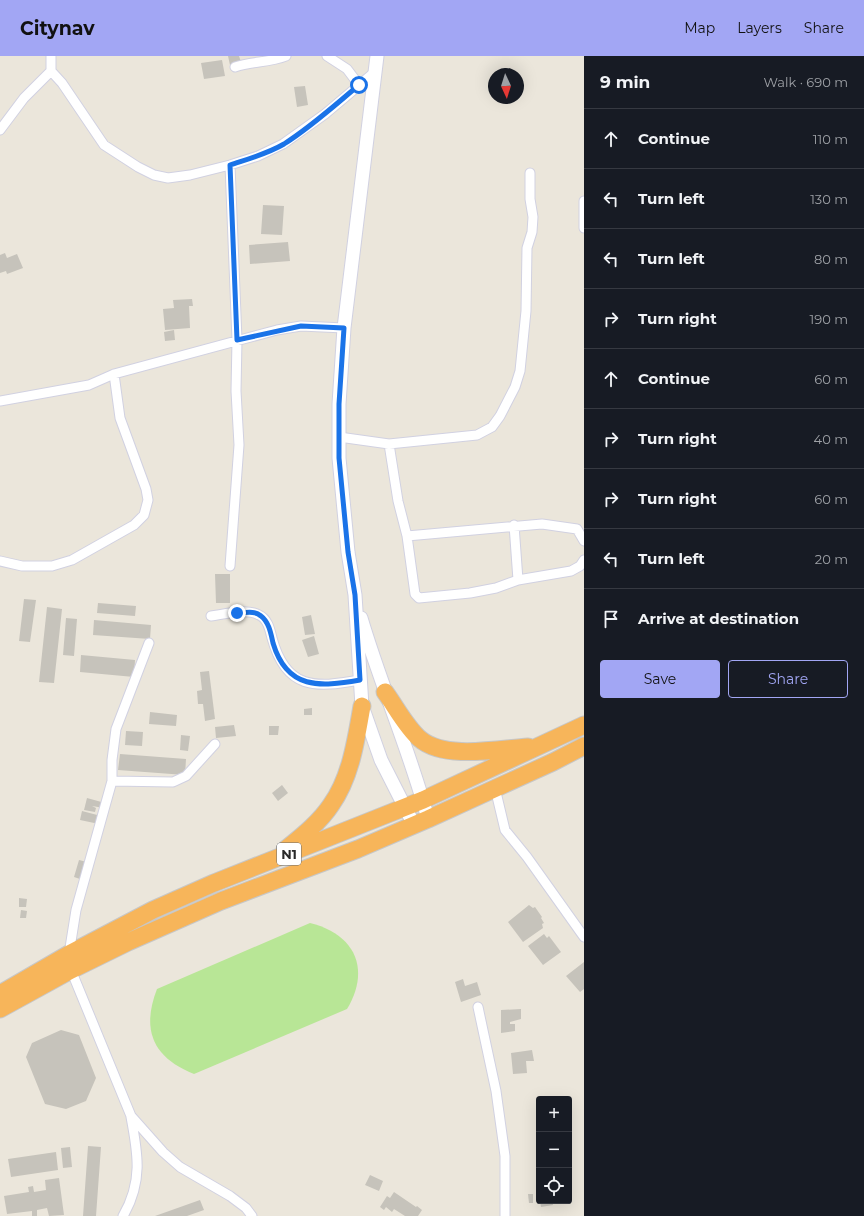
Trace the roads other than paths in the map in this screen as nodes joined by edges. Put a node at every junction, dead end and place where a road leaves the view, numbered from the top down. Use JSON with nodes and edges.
{"nodes":[{"id":1,"x":52,"y":56,"type":"edge"},
{"id":2,"x":286,"y":56,"type":"edge"},
{"id":3,"x":327,"y":56,"type":"edge"},
{"id":4,"x":377,"y":56,"type":"edge"},
{"id":5,"x":235,"y":67,"type":"dead end"},
{"id":6,"x":51,"y":71,"type":"junction"},
{"id":7,"x":376,"y":72,"type":"junction"},
{"id":8,"x":359,"y":85,"type":"junction"},
{"id":9,"x":0,"y":130,"type":"edge"},
{"id":10,"x":230,"y":165,"type":"junction"},
{"id":11,"x":530,"y":173,"type":"dead end"},
{"id":12,"x":584,"y":201,"type":"edge"},
{"id":13,"x":584,"y":228,"type":"edge"},
{"id":14,"x":344,"y":328,"type":"junction"},
{"id":15,"x":237,"y":340,"type":"junction"},
{"id":16,"x":114,"y":374,"type":"junction"},
{"id":17,"x":0,"y":401,"type":"edge"},
{"id":18,"x":339,"y":438,"type":"junction"},
{"id":19,"x":389,"y":444,"type":"junction"},
{"id":20,"x":514,"y":525,"type":"junction"},
{"id":21,"x":407,"y":536,"type":"junction"},
{"id":22,"x":584,"y":541,"type":"edge"},
{"id":23,"x":584,"y":560,"type":"edge"},
{"id":24,"x":0,"y":561,"type":"edge"},
{"id":25,"x":230,"y":566,"type":"dead end"},
{"id":26,"x":518,"y":580,"type":"junction"},
{"id":27,"x":355,"y":595,"type":"junction"},
{"id":28,"x":211,"y":616,"type":"dead end"},
{"id":29,"x":149,"y":643,"type":"dead end"},
{"id":30,"x":360,"y":680,"type":"junction"},
{"id":31,"x":385,"y":692,"type":"junction"},
{"id":32,"x":362,"y":706,"type":"junction"},
{"id":33,"x":584,"y":725,"type":"edge"},
{"id":34,"x":215,"y":744,"type":"dead end"},
{"id":35,"x":539,"y":746,"type":"junction"},
{"id":36,"x":584,"y":746,"type":"edge"},
{"id":37,"x":112,"y":781,"type":"junction"},
{"id":38,"x":495,"y":788,"type":"junction"},
{"id":39,"x":423,"y":800,"type":"junction"},
{"id":40,"x":405,"y":807,"type":"junction"},
{"id":41,"x":421,"y":822,"type":"junction"},
{"id":42,"x":271,"y":862,"type":"junction"},
{"id":43,"x":584,"y":937,"type":"edge"},
{"id":44,"x":70,"y":962,"type":"junction"},
{"id":45,"x":0,"y":994,"type":"edge"},
{"id":46,"x":478,"y":1007,"type":"dead end"},
{"id":47,"x":0,"y":1009,"type":"edge"},
{"id":48,"x":131,"y":1116,"type":"junction"},
{"id":49,"x":123,"y":1216,"type":"edge"},
{"id":50,"x":252,"y":1216,"type":"edge"},
{"id":51,"x":506,"y":1216,"type":"edge"}],
"edges":[{"from":1,"to":6,"type":"street"},
{"from":2,"to":5,"type":"street"},
{"from":3,"to":8,"type":"street"},
{"from":4,"to":7,"type":"street"},
{"from":6,"to":9,"type":"street"},
{"from":6,"to":10,"type":"street"},
{"from":7,"to":8,"type":"street"},
{"from":7,"to":14,"type":"street"},
{"from":8,"to":10,"type":"street"},
{"from":10,"to":15,"type":"street"},
{"from":11,"to":19,"type":"street"},
{"from":12,"to":13,"type":"street"},
{"from":14,"to":15,"type":"street"},
{"from":14,"to":18,"type":"street"},
{"from":15,"to":16,"type":"street"},
{"from":15,"to":25,"type":"street"},
{"from":16,"to":17,"type":"street"},
{"from":16,"to":24,"type":"street"},
{"from":18,"to":19,"type":"street"},
{"from":18,"to":27,"type":"street"},
{"from":19,"to":21,"type":"street"},
{"from":20,"to":21,"type":"street"},
{"from":20,"to":22,"type":"street"},
{"from":20,"to":26,"type":"street"},
{"from":21,"to":26,"type":"street"},
{"from":23,"to":26,"type":"street"},
{"from":27,"to":30,"type":"street"},
{"from":27,"to":31,"type":"street"},
{"from":28,"to":30,"type":"street"},
{"from":29,"to":37,"type":"street"},
{"from":30,"to":32,"type":"street"},
{"from":31,"to":35,"type":"highway"},
{"from":31,"to":39,"type":"street"},
{"from":32,"to":40,"type":"street"},
{"from":32,"to":42,"type":"highway"},
{"from":33,"to":35,"type":"highway","number":"N1"},
{"from":34,"to":37,"type":"street"},
{"from":35,"to":39,"type":"highway","number":"N1"},
{"from":36,"to":38,"type":"highway","number":"N1"},
{"from":37,"to":44,"type":"street"},
{"from":38,"to":41,"type":"highway","number":"N1"},
{"from":38,"to":43,"type":"street"},
{"from":39,"to":40,"type":"highway","number":"N1"},
{"from":39,"to":41,"type":"street"},
{"from":40,"to":41,"type":"street"},
{"from":40,"to":42,"type":"highway","number":"N1"},
{"from":41,"to":44,"type":"highway","number":"N1"},
{"from":42,"to":44,"type":"highway","number":"N1"},
{"from":44,"to":45,"type":"highway","number":"N1"},
{"from":44,"to":47,"type":"highway","number":"N1"},
{"from":44,"to":48,"type":"street"},
{"from":46,"to":51,"type":"street"},
{"from":48,"to":49,"type":"street"},
{"from":48,"to":50,"type":"street"}]}
